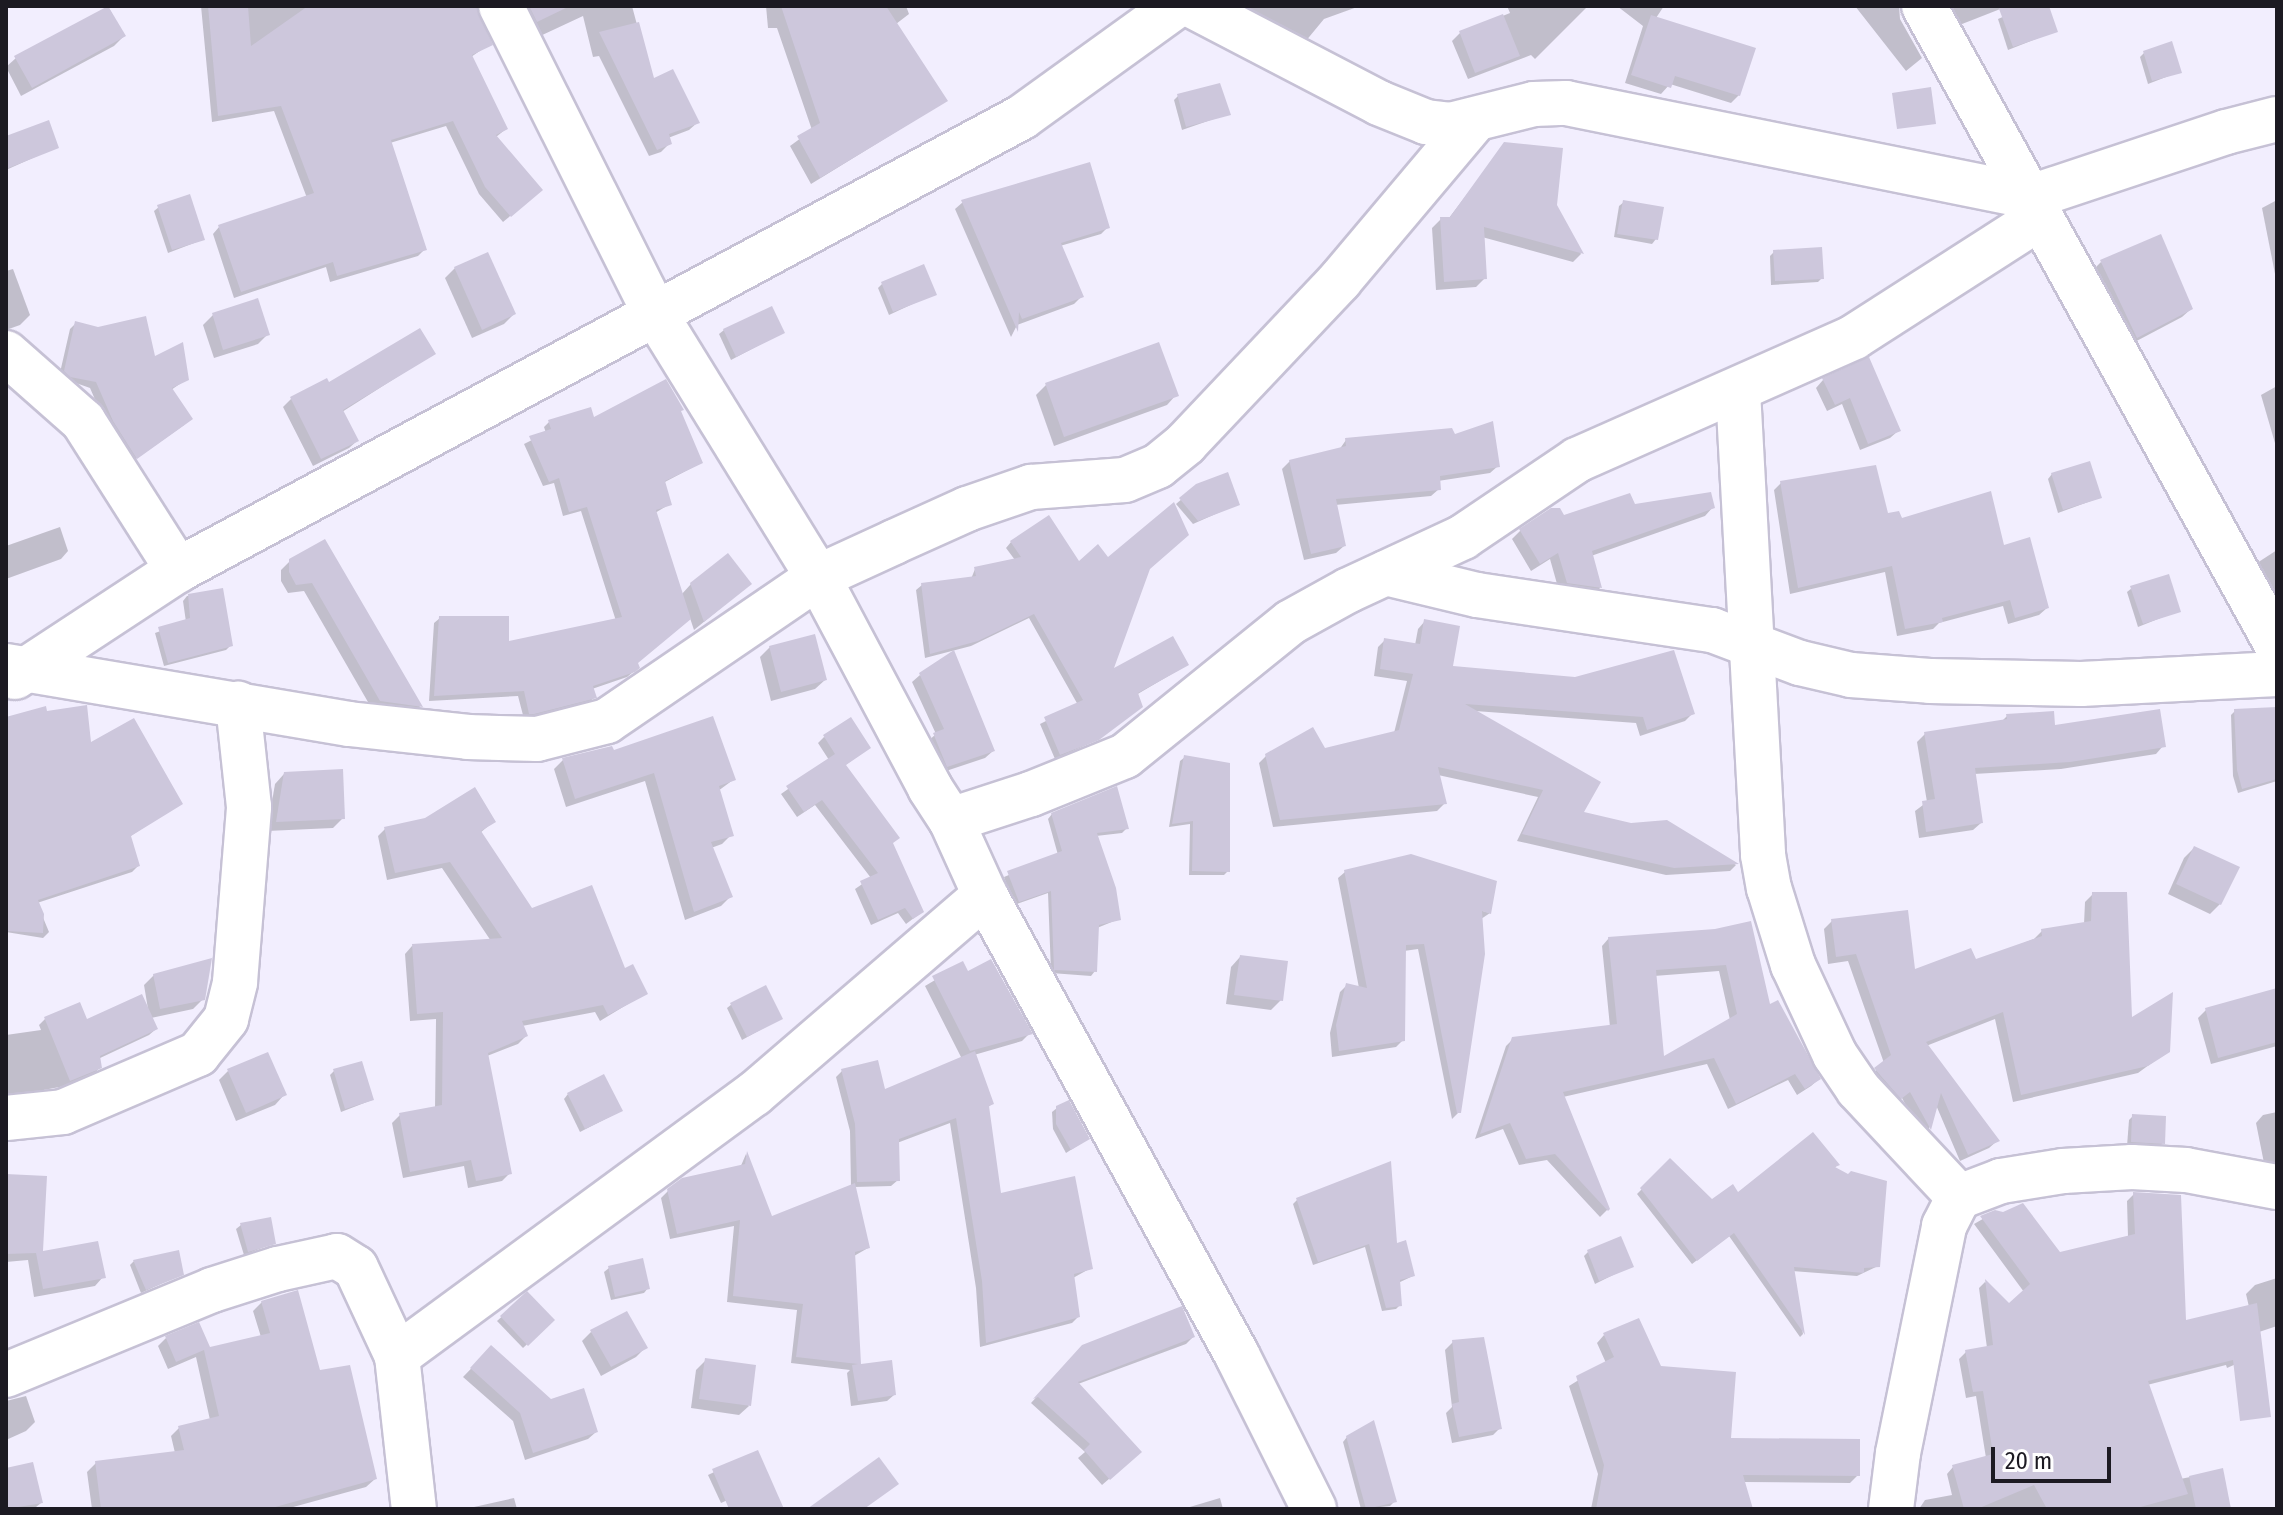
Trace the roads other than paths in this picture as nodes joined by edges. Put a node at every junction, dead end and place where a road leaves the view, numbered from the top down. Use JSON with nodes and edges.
{"nodes":[{"id":1,"x":501,"y":6,"type":"edge"},
{"id":2,"x":1176,"y":6,"type":"edge"},
{"id":3,"x":1193,"y":6,"type":"edge"},
{"id":4,"x":1924,"y":6,"type":"edge"},
{"id":5,"x":2277,"y":119,"type":"edge"},
{"id":6,"x":1473,"y":122,"type":"junction"},
{"id":7,"x":2036,"y":207,"type":"junction"},
{"id":8,"x":656,"y":315,"type":"junction"},
{"id":9,"x":6,"y":353,"type":"edge"},
{"id":10,"x":1738,"y":391,"type":"junction"},
{"id":11,"x":178,"y":570,"type":"junction"},
{"id":12,"x":1386,"y":573,"type":"junction"},
{"id":13,"x":818,"y":577,"type":"junction"},
{"id":14,"x":1752,"y":645,"type":"junction"},
{"id":15,"x":2277,"y":645,"type":"edge"},
{"id":16,"x":12,"y":673,"type":"edge"},
{"id":17,"x":2277,"y":674,"type":"edge"},
{"id":18,"x":238,"y":704,"type":"junction"},
{"id":19,"x":951,"y":820,"type":"junction"},
{"id":20,"x":985,"y":895,"type":"junction"},
{"id":21,"x":6,"y":1118,"type":"edge"},
{"id":22,"x":2277,"y":1187,"type":"edge"},
{"id":23,"x":1959,"y":1197,"type":"junction"},
{"id":24,"x":397,"y":1356,"type":"junction"},
{"id":25,"x":6,"y":1375,"type":"edge"},
{"id":26,"x":414,"y":1509,"type":"edge"},
{"id":27,"x":1314,"y":1509,"type":"edge"},
{"id":28,"x":1891,"y":1509,"type":"edge"}],
"edges":[{"from":1,"to":8,"type":"street"},
{"from":2,"to":8,"type":"street"},
{"from":3,"to":6,"type":"street"},
{"from":4,"to":7,"type":"street"},
{"from":5,"to":7,"type":"street"},
{"from":6,"to":7,"type":"street"},
{"from":6,"to":13,"type":"street"},
{"from":7,"to":10,"type":"street"},
{"from":7,"to":15,"type":"street"},
{"from":8,"to":11,"type":"street"},
{"from":8,"to":13,"type":"street"},
{"from":9,"to":11,"type":"street"},
{"from":10,"to":12,"type":"street"},
{"from":10,"to":14,"type":"street"},
{"from":11,"to":16,"type":"street"},
{"from":12,"to":14,"type":"street"},
{"from":12,"to":19,"type":"street"},
{"from":13,"to":18,"type":"street"},
{"from":13,"to":19,"type":"street"},
{"from":14,"to":17,"type":"street"},
{"from":14,"to":23,"type":"street"},
{"from":16,"to":18,"type":"street"},
{"from":18,"to":21,"type":"street"},
{"from":19,"to":20,"type":"street"},
{"from":20,"to":24,"type":"street"},
{"from":20,"to":27,"type":"street"},
{"from":22,"to":23,"type":"street"},
{"from":23,"to":28,"type":"street"},
{"from":24,"to":25,"type":"street"},
{"from":24,"to":26,"type":"street"}]}
